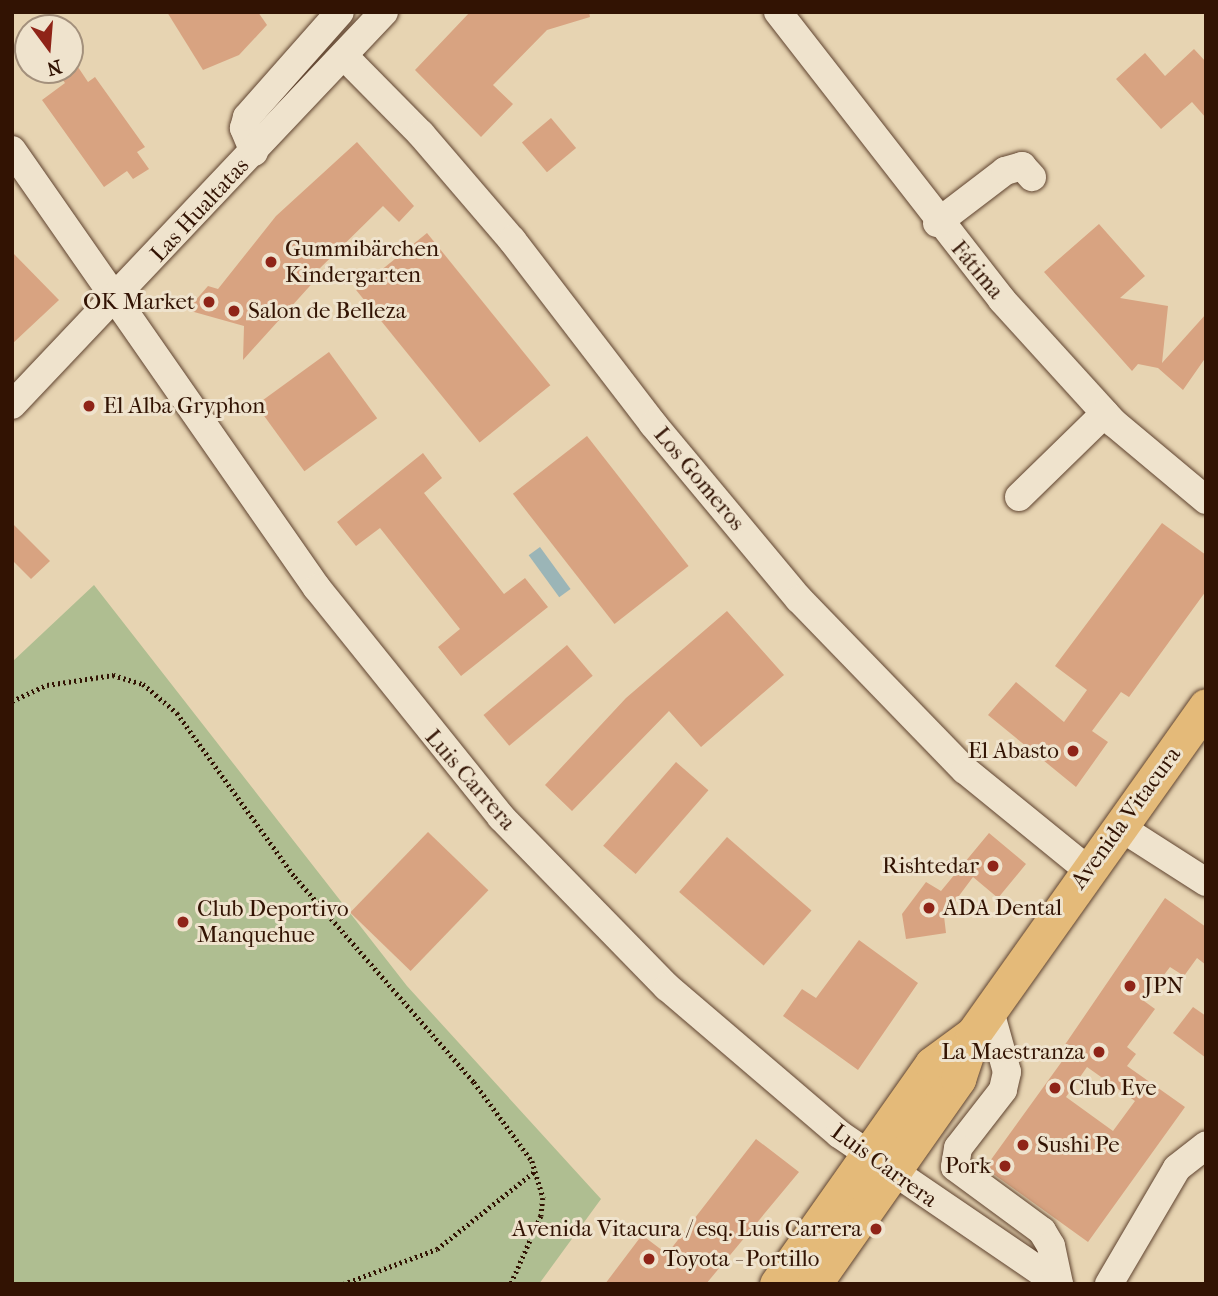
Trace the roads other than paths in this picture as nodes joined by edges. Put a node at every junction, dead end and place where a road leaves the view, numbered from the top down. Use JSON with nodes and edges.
{"nodes":[{"id":1,"x":340,"y":12,"type":"edge"},
{"id":2,"x":384,"y":12,"type":"edge"},
{"id":3,"x":778,"y":12,"type":"edge"},
{"id":4,"x":344,"y":55,"type":"junction"},
{"id":5,"x":12,"y":150,"type":"edge"},
{"id":6,"x":254,"y":152,"type":"junction"},
{"id":7,"x":1032,"y":177,"type":"dead end"},
{"id":8,"x":937,"y":223,"type":"junction"},
{"id":9,"x":116,"y":300,"type":"junction"},
{"id":10,"x":12,"y":405,"type":"edge"},
{"id":11,"x":1105,"y":413,"type":"junction"},
{"id":12,"x":1018,"y":497,"type":"dead end"},
{"id":13,"x":1206,"y":500,"type":"edge"},
{"id":14,"x":1206,"y":706,"type":"edge"},
{"id":15,"x":1120,"y":828,"type":"junction"},
{"id":16,"x":1088,"y":870,"type":"junction"},
{"id":17,"x":1206,"y":882,"type":"edge"},
{"id":18,"x":982,"y":1022,"type":"junction"},
{"id":19,"x":1206,"y":1145,"type":"edge"},
{"id":20,"x":880,"y":1165,"type":"junction"},
{"id":21,"x":777,"y":1284,"type":"edge"},
{"id":22,"x":814,"y":1284,"type":"edge"},
{"id":23,"x":1059,"y":1284,"type":"edge"},
{"id":24,"x":1109,"y":1284,"type":"edge"}],
"edges":[{"from":1,"to":6,"type":"street"},
{"from":2,"to":4,"type":"street","name":"Las Hualtatas"},
{"from":3,"to":8,"type":"street","name":"Fátima"},
{"from":4,"to":6,"type":"street","name":"Las Hualtatas"},
{"from":4,"to":16,"type":"street","name":"Los Gomeros"},
{"from":5,"to":9,"type":"street","name":"Luis Carrera"},
{"from":6,"to":9,"type":"street","name":"Las Hualtatas"},
{"from":7,"to":8,"type":"street"},
{"from":8,"to":11,"type":"street","name":"Fátima"},
{"from":9,"to":10,"type":"street","name":"Las Hualtatas"},
{"from":9,"to":20,"type":"street","name":"Luis Carrera"},
{"from":11,"to":12,"type":"street"},
{"from":11,"to":13,"type":"street","name":"Fátima"},
{"from":14,"to":15,"type":"main road","name":"Avenida Vitacura"},
{"from":15,"to":16,"type":"main road","name":"Avenida Vitacura"},
{"from":15,"to":17,"type":"street"},
{"from":16,"to":18,"type":"main road","name":"Avenida Vitacura"},
{"from":18,"to":20,"type":"main road","name":"Avenida Vitacura"},
{"from":18,"to":23,"type":"street"},
{"from":19,"to":24,"type":"street"},
{"from":20,"to":21,"type":"main road","name":"Avenida Vitacura"},
{"from":20,"to":22,"type":"main road","name":"Avenida Vitacura"},
{"from":20,"to":23,"type":"street","name":"Luis Carrera"}]}
